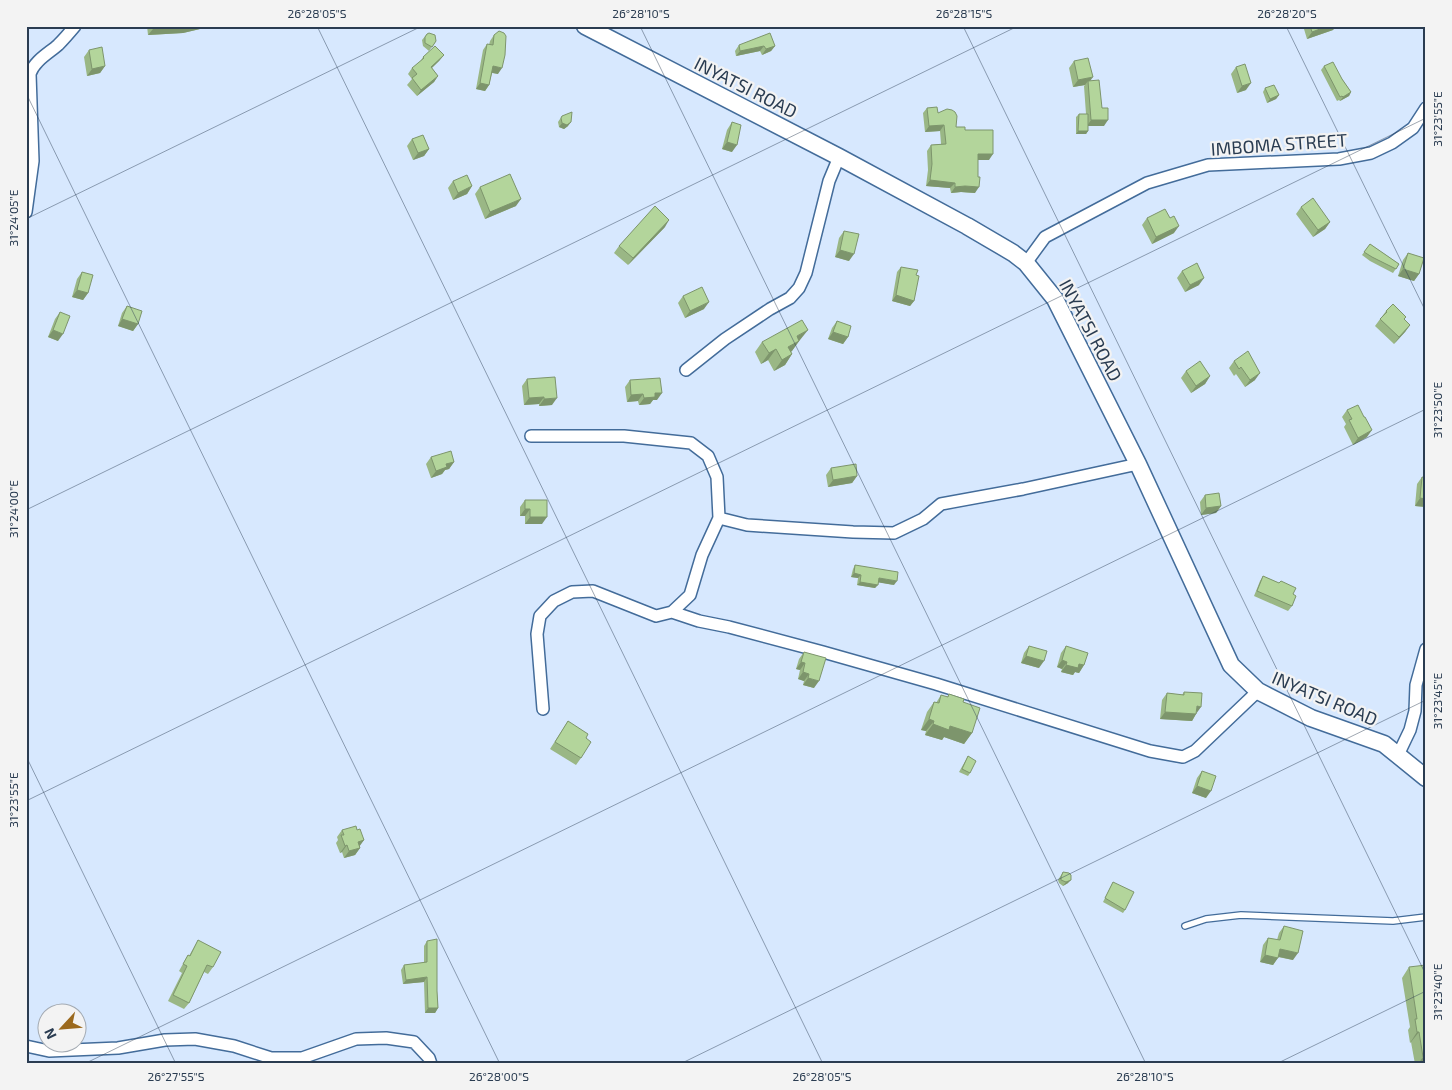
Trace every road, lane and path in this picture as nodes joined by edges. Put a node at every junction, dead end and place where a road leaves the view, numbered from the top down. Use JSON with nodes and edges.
{"nodes":[{"id":1,"x":75,"y":26,"type":"edge"},
{"id":2,"x":585,"y":26,"type":"edge"},
{"id":3,"x":1426,"y":108,"type":"edge"},
{"id":4,"x":839,"y":157,"type":"junction"},
{"id":5,"x":26,"y":212,"type":"edge"},
{"id":6,"x":1026,"y":263,"type":"junction"},
{"id":7,"x":686,"y":370,"type":"dead end"},
{"id":8,"x":531,"y":436,"type":"dead end"},
{"id":9,"x":1138,"y":464,"type":"junction"},
{"id":10,"x":720,"y":518,"type":"junction"},
{"id":11,"x":672,"y":612,"type":"junction"},
{"id":12,"x":1426,"y":649,"type":"edge"},
{"id":13,"x":1258,"y":691,"type":"junction"},
{"id":14,"x":543,"y":709,"type":"dead end"},
{"id":15,"x":1398,"y":755,"type":"junction"},
{"id":16,"x":1426,"y":778,"type":"edge"},
{"id":17,"x":1426,"y":918,"type":"edge"},
{"id":18,"x":1185,"y":926,"type":"dead end"},
{"id":19,"x":26,"y":1046,"type":"edge"},
{"id":20,"x":430,"y":1064,"type":"edge"}],
"edges":[{"from":1,"to":5,"type":"street"},
{"from":2,"to":4,"type":"street","name":"INYATSI ROAD"},
{"from":3,"to":6,"type":"street","name":"IMBOMA STREET"},
{"from":4,"to":6,"type":"street","name":"INYATSI ROAD"},
{"from":4,"to":7,"type":"street"},
{"from":6,"to":9,"type":"street","name":"INYATSI ROAD"},
{"from":8,"to":10,"type":"street"},
{"from":9,"to":10,"type":"street"},
{"from":9,"to":13,"type":"street","name":"INYATSI ROAD"},
{"from":10,"to":11,"type":"street"},
{"from":11,"to":13,"type":"street"},
{"from":11,"to":14,"type":"street"},
{"from":12,"to":15,"type":"street"},
{"from":13,"to":15,"type":"street","name":"INYATSI ROAD"},
{"from":15,"to":16,"type":"street","name":"INYATSI ROAD"},
{"from":17,"to":18,"type":"lane"},
{"from":19,"to":20,"type":"street"}]}
